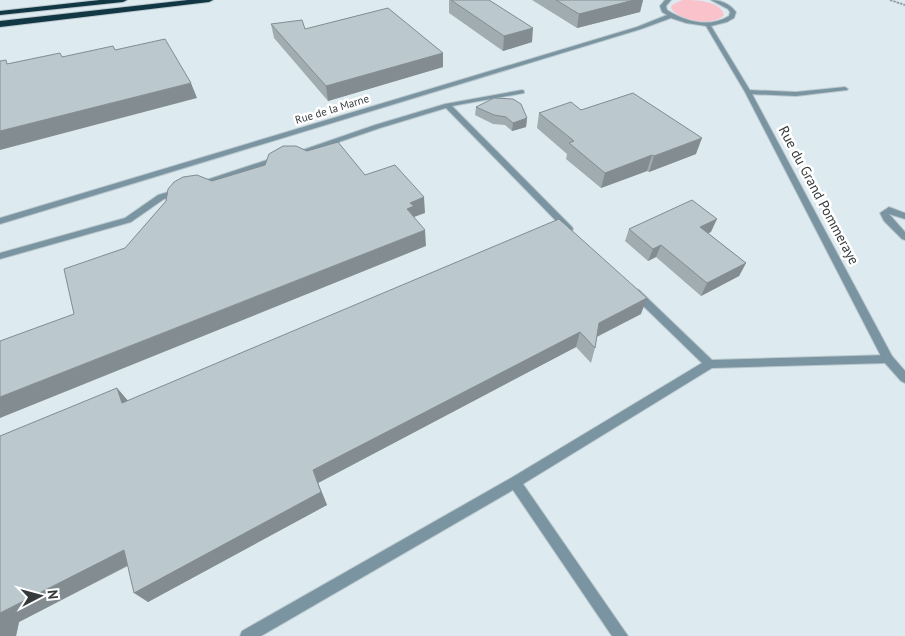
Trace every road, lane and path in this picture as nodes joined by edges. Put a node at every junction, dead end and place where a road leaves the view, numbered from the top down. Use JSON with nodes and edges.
{"nodes":[{"id":1,"x":123,"y":0,"type":"edge"},
{"id":2,"x":209,"y":0,"type":"edge"},
{"id":3,"x":668,"y":0,"type":"edge"},
{"id":4,"x":714,"y":0,"type":"edge"},
{"id":5,"x":890,"y":0,"type":"edge"},
{"id":6,"x":905,"y":6,"type":"edge"},
{"id":7,"x":0,"y":14,"type":"edge"},
{"id":8,"x":670,"y":16,"type":"junction"},
{"id":9,"x":0,"y":24,"type":"edge"},
{"id":10,"x":708,"y":24,"type":"junction"},
{"id":11,"x":845,"y":89,"type":"dead end"},
{"id":12,"x":522,"y":92,"type":"dead end"},
{"id":13,"x":748,"y":92,"type":"junction"},
{"id":14,"x":447,"y":105,"type":"junction"},
{"id":15,"x":905,"y":216,"type":"edge"},
{"id":16,"x":0,"y":222,"type":"edge"},
{"id":17,"x":576,"y":236,"type":"edge"},
{"id":18,"x":905,"y":237,"type":"edge"},
{"id":19,"x":0,"y":256,"type":"edge"},
{"id":20,"x":626,"y":283,"type":"edge"},
{"id":21,"x":888,"y":359,"type":"junction"},
{"id":22,"x":710,"y":364,"type":"junction"},
{"id":23,"x":905,"y":378,"type":"edge"},
{"id":24,"x":515,"y":482,"type":"junction"},
{"id":25,"x":247,"y":636,"type":"edge"},
{"id":26,"x":620,"y":636,"type":"edge"}],
"edges":[{"from":1,"to":7,"type":"highway"},
{"from":2,"to":9,"type":"highway"},
{"from":3,"to":8,"type":"street"},
{"from":4,"to":10,"type":"street"},
{"from":5,"to":6,"type":"path"},
{"from":8,"to":10,"type":"street"},
{"from":8,"to":16,"type":"street","name":"Rue de la Marne"},
{"from":10,"to":13,"type":"street","name":"Rue du Grand Pommeraye"},
{"from":11,"to":13,"type":"street"},
{"from":12,"to":14,"type":"street"},
{"from":13,"to":21,"type":"street","name":"Rue du Grand Pommeraye"},
{"from":14,"to":17,"type":"street"},
{"from":14,"to":19,"type":"street"},
{"from":15,"to":18,"type":"street"},
{"from":20,"to":22,"type":"street"},
{"from":21,"to":22,"type":"street"},
{"from":21,"to":23,"type":"street","name":"Rue du Grand Pommeraye"},
{"from":22,"to":24,"type":"street"},
{"from":24,"to":25,"type":"street"},
{"from":24,"to":26,"type":"street"}]}
